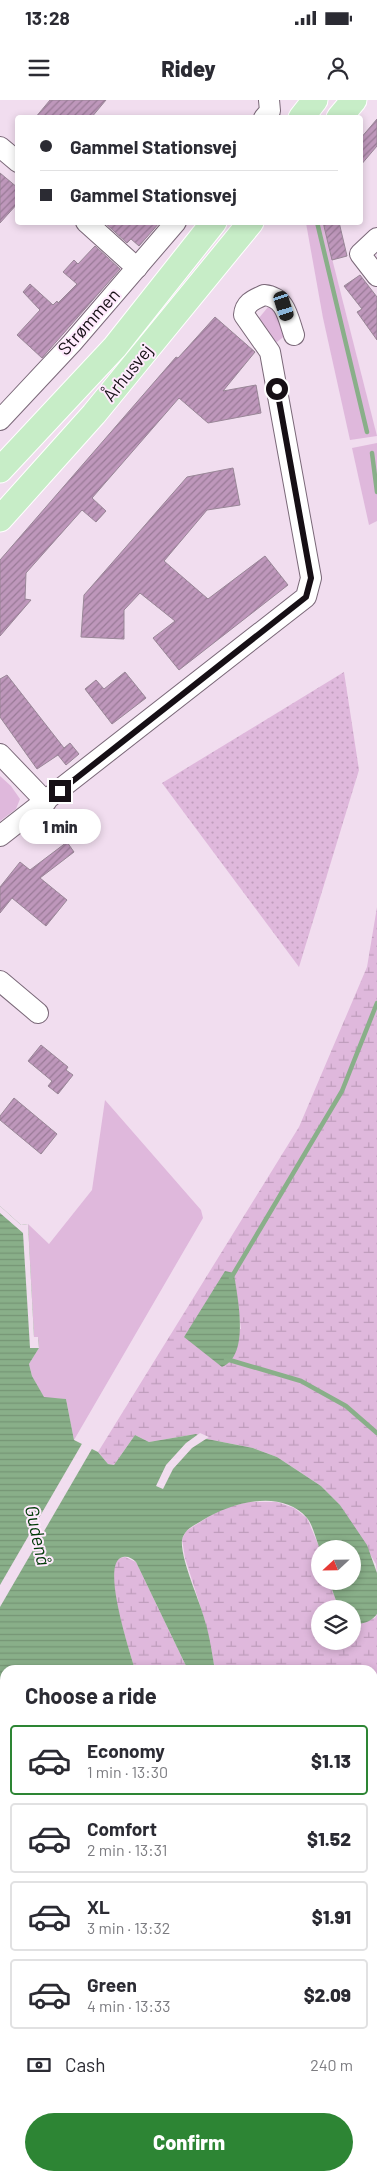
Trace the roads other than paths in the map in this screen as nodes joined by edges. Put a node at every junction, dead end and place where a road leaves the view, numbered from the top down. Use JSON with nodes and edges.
{"nodes":[{"id":1,"x":269,"y":100,"type":"edge"},
{"id":2,"x":315,"y":100,"type":"edge"},
{"id":3,"x":354,"y":100,"type":"edge"},
{"id":4,"x":267,"y":115,"type":"edge"},
{"id":5,"x":303,"y":115,"type":"edge"},
{"id":6,"x":342,"y":115,"type":"edge"},
{"id":7,"x":0,"y":146,"type":"edge"},
{"id":8,"x":15,"y":159,"type":"edge"},
{"id":9,"x":89,"y":225,"type":"edge"},
{"id":10,"x":173,"y":225,"type":"edge"},
{"id":11,"x":212,"y":225,"type":"edge"},
{"id":12,"x":249,"y":225,"type":"edge"},
{"id":13,"x":377,"y":238,"type":"edge"},
{"id":14,"x":137,"y":268,"type":"junction"},
{"id":15,"x":377,"y":276,"type":"edge"},
{"id":16,"x":294,"y":335,"type":"dead end"},
{"id":17,"x":0,"y":420,"type":"edge"},
{"id":18,"x":0,"y":470,"type":"edge"},
{"id":19,"x":0,"y":519,"type":"edge"},
{"id":20,"x":0,"y":754,"type":"edge"},
{"id":21,"x":46,"y":802,"type":"junction"},
{"id":22,"x":0,"y":836,"type":"edge"},
{"id":23,"x":0,"y":981,"type":"edge"},
{"id":24,"x":38,"y":1013,"type":"dead end"}],
"edges":[{"from":1,"to":4,"type":"street"},
{"from":2,"to":5,"type":"main road"},
{"from":3,"to":6,"type":"main road"},
{"from":7,"to":8,"type":"street"},
{"from":9,"to":14,"type":"street"},
{"from":10,"to":14,"type":"street","name":"Strømmen"},
{"from":11,"to":18,"type":"main road","name":"Århusvej"},
{"from":12,"to":19,"type":"main road","name":"Århusvej"},
{"from":13,"to":15,"type":"street"},
{"from":14,"to":17,"type":"street","name":"Strømmen"},
{"from":16,"to":21,"type":"street"},
{"from":20,"to":21,"type":"street"},
{"from":21,"to":22,"type":"street"},
{"from":23,"to":24,"type":"street"}]}
